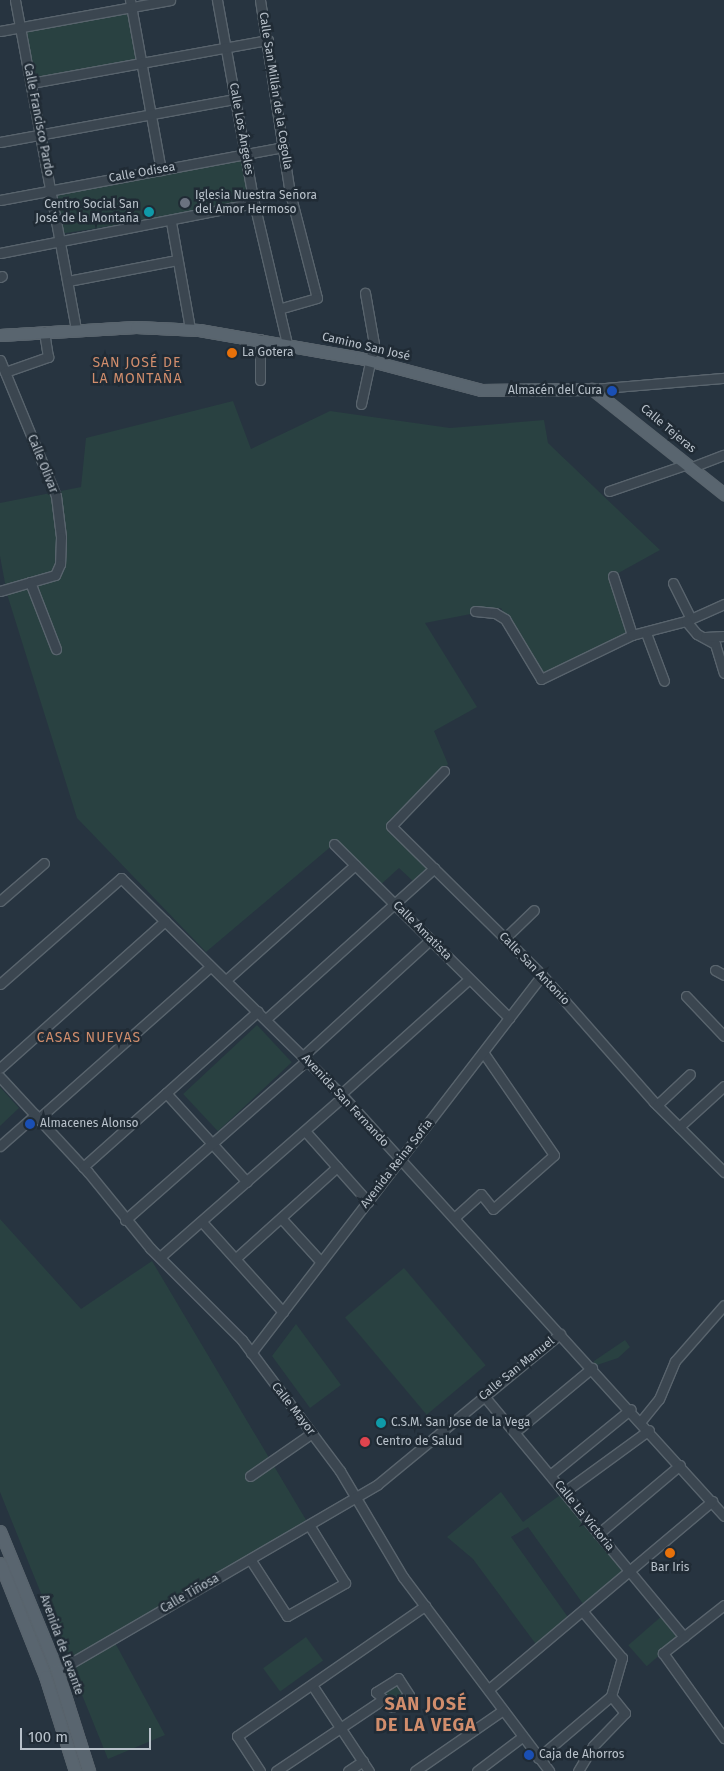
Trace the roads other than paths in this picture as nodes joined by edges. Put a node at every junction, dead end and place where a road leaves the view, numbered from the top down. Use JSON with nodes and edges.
{"nodes":[{"id":1,"x":15,"y":0,"type":"edge"},
{"id":2,"x":170,"y":0,"type":"edge"},
{"id":3,"x":217,"y":0,"type":"edge"},
{"id":4,"x":260,"y":0,"type":"edge"},
{"id":5,"x":131,"y":4,"type":"edge"},
{"id":6,"x":20,"y":27,"type":"junction"},
{"id":7,"x":0,"y":31,"type":"edge"},
{"id":8,"x":268,"y":40,"type":"junction"},
{"id":9,"x":226,"y":48,"type":"junction"},
{"id":10,"x":142,"y":63,"type":"junction"},
{"id":11,"x":31,"y":83,"type":"junction"},
{"id":12,"x":235,"y":99,"type":"junction"},
{"id":13,"x":151,"y":114,"type":"junction"},
{"id":14,"x":41,"y":134,"type":"junction"},
{"id":15,"x":0,"y":142,"type":"edge"},
{"id":16,"x":284,"y":147,"type":"junction"},
{"id":17,"x":246,"y":154,"type":"junction"},
{"id":18,"x":161,"y":170,"type":"junction"},
{"id":19,"x":51,"y":190,"type":"junction"},
{"id":20,"x":0,"y":200,"type":"edge"},
{"id":21,"x":254,"y":203,"type":"junction"},
{"id":22,"x":171,"y":222,"type":"junction"},
{"id":23,"x":61,"y":242,"type":"junction"},
{"id":24,"x":0,"y":252,"type":"edge"},
{"id":25,"x":177,"y":260,"type":"junction"},
{"id":26,"x":68,"y":281,"type":"junction"},
{"id":27,"x":365,"y":293,"type":"dead end"},
{"id":28,"x":281,"y":308,"type":"junction"},
{"id":29,"x":76,"y":329,"type":"junction"},
{"id":30,"x":190,"y":329,"type":"junction"},
{"id":31,"x":44,"y":331,"type":"junction"},
{"id":32,"x":0,"y":334,"type":"edge"},
{"id":33,"x":260,"y":339,"type":"junction"},
{"id":34,"x":287,"y":344,"type":"junction"},
{"id":35,"x":0,"y":360,"type":"edge"},
{"id":36,"x":372,"y":361,"type":"junction"},
{"id":37,"x":5,"y":372,"type":"junction"},
{"id":38,"x":724,"y":378,"type":"edge"},
{"id":39,"x":260,"y":380,"type":"dead end"},
{"id":40,"x":592,"y":389,"type":"junction"},
{"id":41,"x":362,"y":404,"type":"dead end"},
{"id":42,"x":724,"y":456,"type":"edge"},
{"id":43,"x":690,"y":465,"type":"junction"},
{"id":44,"x":609,"y":491,"type":"dead end"},
{"id":45,"x":724,"y":494,"type":"edge"},
{"id":46,"x":613,"y":576,"type":"dead end"},
{"id":47,"x":30,"y":582,"type":"junction"},
{"id":48,"x":674,"y":583,"type":"dead end"},
{"id":49,"x":0,"y":591,"type":"edge"},
{"id":50,"x":724,"y":604,"type":"edge"},
{"id":51,"x":475,"y":611,"type":"dead end"},
{"id":52,"x":688,"y":620,"type":"junction"},
{"id":53,"x":646,"y":633,"type":"junction"},
{"id":54,"x":632,"y":635,"type":"junction"},
{"id":55,"x":724,"y":636,"type":"edge"},
{"id":56,"x":705,"y":637,"type":"junction"},
{"id":57,"x":56,"y":649,"type":"dead end"},
{"id":58,"x":724,"y":674,"type":"edge"},
{"id":59,"x":664,"y":681,"type":"dead end"},
{"id":60,"x":444,"y":771,"type":"dead end"},
{"id":61,"x":334,"y":844,"type":"dead end"},
{"id":62,"x":44,"y":863,"type":"dead end"},
{"id":63,"x":355,"y":865,"type":"junction"},
{"id":64,"x":434,"y":868,"type":"junction"},
{"id":65,"x":0,"y":901,"type":"edge"},
{"id":66,"x":394,"y":904,"type":"junction"},
{"id":67,"x":534,"y":910,"type":"dead end"},
{"id":68,"x":165,"y":921,"type":"junction"},
{"id":69,"x":505,"y":938,"type":"junction"},
{"id":70,"x":430,"y":940,"type":"junction"},
{"id":71,"x":210,"y":967,"type":"junction"},
{"id":72,"x":715,"y":970,"type":"dead end"},
{"id":73,"x":542,"y":975,"type":"junction"},
{"id":74,"x":724,"y":976,"type":"edge"},
{"id":75,"x":469,"y":978,"type":"junction"},
{"id":76,"x":226,"y":980,"type":"junction"},
{"id":77,"x":0,"y":984,"type":"edge"},
{"id":78,"x":686,"y":996,"type":"dead end"},
{"id":79,"x":258,"y":1011,"type":"junction"},
{"id":80,"x":509,"y":1018,"type":"junction"},
{"id":81,"x":266,"y":1019,"type":"junction"},
{"id":82,"x":724,"y":1036,"type":"edge"},
{"id":83,"x":483,"y":1052,"type":"junction"},
{"id":84,"x":305,"y":1058,"type":"junction"},
{"id":85,"x":0,"y":1068,"type":"edge"},
{"id":86,"x":690,"y":1074,"type":"dead end"},
{"id":87,"x":0,"y":1077,"type":"edge"},
{"id":88,"x":724,"y":1086,"type":"edge"},
{"id":89,"x":166,"y":1094,"type":"junction"},
{"id":90,"x":342,"y":1095,"type":"junction"},
{"id":91,"x":657,"y":1105,"type":"junction"},
{"id":92,"x":37,"y":1117,"type":"junction"},
{"id":93,"x":678,"y":1126,"type":"junction"},
{"id":94,"x":305,"y":1131,"type":"junction"},
{"id":95,"x":212,"y":1144,"type":"junction"},
{"id":96,"x":0,"y":1146,"type":"edge"},
{"id":97,"x":400,"y":1160,"type":"junction"},
{"id":98,"x":83,"y":1167,"type":"junction"},
{"id":99,"x":337,"y":1167,"type":"junction"},
{"id":100,"x":724,"y":1172,"type":"edge"},
{"id":101,"x":247,"y":1182,"type":"junction"},
{"id":102,"x":368,"y":1202,"type":"junction"},
{"id":103,"x":281,"y":1218,"type":"junction"},
{"id":104,"x":454,"y":1218,"type":"junction"},
{"id":105,"x":125,"y":1220,"type":"junction"},
{"id":106,"x":202,"y":1222,"type":"junction"},
{"id":107,"x":160,"y":1257,"type":"junction"},
{"id":108,"x":236,"y":1258,"type":"junction"},
{"id":109,"x":321,"y":1262,"type":"junction"},
{"id":110,"x":724,"y":1306,"type":"edge"},
{"id":111,"x":283,"y":1312,"type":"junction"},
{"id":112,"x":560,"y":1334,"type":"junction"},
{"id":113,"x":252,"y":1352,"type":"junction"},
{"id":114,"x":592,"y":1368,"type":"junction"},
{"id":115,"x":484,"y":1396,"type":"junction"},
{"id":116,"x":631,"y":1409,"type":"junction"},
{"id":117,"x":641,"y":1421,"type":"junction"},
{"id":118,"x":649,"y":1430,"type":"junction"},
{"id":119,"x":516,"y":1431,"type":"junction"},
{"id":120,"x":312,"y":1434,"type":"junction"},
{"id":121,"x":680,"y":1466,"type":"junction"},
{"id":122,"x":550,"y":1475,"type":"junction"},
{"id":123,"x":250,"y":1476,"type":"dead end"},
{"id":124,"x":564,"y":1492,"type":"junction"},
{"id":125,"x":356,"y":1497,"type":"junction"},
{"id":126,"x":712,"y":1501,"type":"junction"},
{"id":127,"x":724,"y":1516,"type":"edge"},
{"id":128,"x":309,"y":1525,"type":"junction"},
{"id":129,"x":0,"y":1531,"type":"edge"},
{"id":130,"x":598,"y":1534,"type":"junction"},
{"id":131,"x":250,"y":1559,"type":"junction"},
{"id":132,"x":0,"y":1563,"type":"edge"},
{"id":133,"x":630,"y":1574,"type":"junction"},
{"id":134,"x":724,"y":1605,"type":"edge"},
{"id":135,"x":425,"y":1606,"type":"junction"},
{"id":136,"x":584,"y":1613,"type":"junction"},
{"id":137,"x":684,"y":1637,"type":"junction"},
{"id":138,"x":71,"y":1663,"type":"dead end"},
{"id":139,"x":312,"y":1685,"type":"junction"},
{"id":140,"x":489,"y":1689,"type":"junction"},
{"id":141,"x":611,"y":1696,"type":"junction"},
{"id":142,"x":382,"y":1700,"type":"dead end"},
{"id":143,"x":503,"y":1710,"type":"junction"},
{"id":144,"x":343,"y":1730,"type":"junction"},
{"id":145,"x":522,"y":1736,"type":"junction"},
{"id":146,"x":724,"y":1738,"type":"edge"},
{"id":147,"x":538,"y":1758,"type":"junction"},
{"id":148,"x":363,"y":1760,"type":"junction"},
{"id":149,"x":75,"y":1771,"type":"edge"},
{"id":150,"x":89,"y":1771,"type":"edge"},
{"id":151,"x":260,"y":1771,"type":"edge"},
{"id":152,"x":276,"y":1771,"type":"edge"},
{"id":153,"x":348,"y":1771,"type":"edge"},
{"id":154,"x":369,"y":1771,"type":"edge"},
{"id":155,"x":415,"y":1771,"type":"edge"},
{"id":156,"x":478,"y":1771,"type":"edge"},
{"id":157,"x":549,"y":1771,"type":"edge"},
{"id":158,"x":578,"y":1771,"type":"edge"}],
"edges":[{"from":1,"to":6,"type":"street","name":"Calle Francisco Pardo"},
{"from":2,"to":5,"type":"street"},
{"from":3,"to":9,"type":"street","name":"Calle Los Ángeles"},
{"from":4,"to":8,"type":"street","name":"Calle San Millán de la Cogolla"},
{"from":5,"to":6,"type":"street"},
{"from":5,"to":10,"type":"street"},
{"from":6,"to":7,"type":"street"},
{"from":6,"to":11,"type":"street","name":"Calle Francisco Pardo"},
{"from":8,"to":9,"type":"street"},
{"from":8,"to":16,"type":"street","name":"Calle San Millán de la Cogolla"},
{"from":9,"to":10,"type":"street"},
{"from":9,"to":12,"type":"street","name":"Calle Los Ángeles"},
{"from":10,"to":11,"type":"street"},
{"from":10,"to":13,"type":"street"},
{"from":11,"to":14,"type":"street","name":"Calle Francisco Pardo"},
{"from":12,"to":13,"type":"street"},
{"from":12,"to":17,"type":"street","name":"Calle Los Ángeles"},
{"from":13,"to":14,"type":"street"},
{"from":13,"to":18,"type":"street"},
{"from":14,"to":15,"type":"street"},
{"from":14,"to":19,"type":"street","name":"Calle Francisco Pardo"},
{"from":16,"to":17,"type":"street","name":"Calle Odisea"},
{"from":16,"to":28,"type":"street","name":"Calle San Millán de la Cogolla"},
{"from":17,"to":18,"type":"street","name":"Calle Odisea"},
{"from":17,"to":21,"type":"street","name":"Calle Los Ángeles"},
{"from":18,"to":19,"type":"street","name":"Calle Odisea"},
{"from":19,"to":20,"type":"street","name":"Calle Odisea"},
{"from":19,"to":23,"type":"street","name":"Calle Francisco Pardo"},
{"from":21,"to":22,"type":"street"},
{"from":21,"to":28,"type":"street","name":"Calle Los Ángeles"},
{"from":22,"to":23,"type":"street"},
{"from":22,"to":25,"type":"street"},
{"from":23,"to":24,"type":"street"},
{"from":23,"to":26,"type":"street","name":"Calle Francisco Pardo"},
{"from":25,"to":26,"type":"street"},
{"from":25,"to":30,"type":"street"},
{"from":26,"to":29,"type":"street","name":"Calle Francisco Pardo"},
{"from":27,"to":36,"type":"street"},
{"from":28,"to":34,"type":"street","name":"Calle Los Ángeles"},
{"from":29,"to":30,"type":"main road","name":"Camino San José"},
{"from":29,"to":31,"type":"main road","name":"Camino San José"},
{"from":30,"to":33,"type":"main road","name":"Camino San José"},
{"from":31,"to":32,"type":"main road","name":"Camino San José"},
{"from":31,"to":37,"type":"street"},
{"from":33,"to":34,"type":"main road","name":"Camino San José"},
{"from":33,"to":39,"type":"street"},
{"from":34,"to":36,"type":"main road","name":"Camino San José"},
{"from":35,"to":37,"type":"street","name":"Calle Olivar"},
{"from":36,"to":40,"type":"main road","name":"Camino San José"},
{"from":36,"to":41,"type":"street"},
{"from":37,"to":47,"type":"street","name":"Calle Olivar"},
{"from":38,"to":40,"type":"street","name":"Camino San José"},
{"from":40,"to":43,"type":"main road","name":"Calle Tejeras"},
{"from":42,"to":43,"type":"street"},
{"from":43,"to":44,"type":"street"},
{"from":43,"to":45,"type":"main road","name":"Calle Tejeras"},
{"from":46,"to":54,"type":"street"},
{"from":47,"to":49,"type":"street","name":"Calle Olivar"},
{"from":47,"to":57,"type":"street"},
{"from":48,"to":52,"type":"street"},
{"from":50,"to":52,"type":"street"},
{"from":51,"to":54,"type":"street"},
{"from":52,"to":53,"type":"street"},
{"from":52,"to":56,"type":"street"},
{"from":53,"to":54,"type":"street"},
{"from":53,"to":59,"type":"street"},
{"from":55,"to":56,"type":"street"},
{"from":56,"to":58,"type":"street"},
{"from":60,"to":64,"type":"street","name":"Calle San Antonio"},
{"from":61,"to":63,"type":"street","name":"Calle Amatista"},
{"from":62,"to":65,"type":"street"},
{"from":63,"to":66,"type":"street","name":"Calle Amatista"},
{"from":63,"to":76,"type":"street"},
{"from":64,"to":66,"type":"street"},
{"from":64,"to":69,"type":"street","name":"Calle San Antonio"},
{"from":66,"to":70,"type":"street","name":"Calle Amatista"},
{"from":66,"to":81,"type":"street"},
{"from":67,"to":69,"type":"street"},
{"from":68,"to":71,"type":"street","name":"Avenida San Fernando"},
{"from":68,"to":77,"type":"street","name":"Avenida San Fernando"},
{"from":68,"to":85,"type":"street"},
{"from":69,"to":73,"type":"street","name":"Calle San Antonio"},
{"from":70,"to":75,"type":"street","name":"Calle Amatista"},
{"from":70,"to":84,"type":"street"},
{"from":71,"to":76,"type":"street","name":"Avenida San Fernando"},
{"from":71,"to":92,"type":"street"},
{"from":72,"to":74,"type":"street"},
{"from":73,"to":80,"type":"street","name":"Avenida Reina Sofía"},
{"from":73,"to":91,"type":"street","name":"Calle San Antonio"},
{"from":75,"to":80,"type":"street","name":"Calle Amatista"},
{"from":75,"to":90,"type":"street"},
{"from":76,"to":79,"type":"street","name":"Avenida San Fernando"},
{"from":78,"to":82,"type":"street"},
{"from":79,"to":81,"type":"street","name":"Avenida San Fernando"},
{"from":79,"to":89,"type":"street"},
{"from":80,"to":83,"type":"street","name":"Avenida Reina Sofía"},
{"from":81,"to":84,"type":"street","name":"Avenida San Fernando"},
{"from":83,"to":97,"type":"street","name":"Avenida Reina Sofía"},
{"from":83,"to":104,"type":"street"},
{"from":84,"to":90,"type":"street","name":"Avenida San Fernando"},
{"from":84,"to":95,"type":"street"},
{"from":86,"to":91,"type":"street"},
{"from":87,"to":92,"type":"street","name":"Calle Mayor"},
{"from":88,"to":93,"type":"street"},
{"from":89,"to":95,"type":"street"},
{"from":89,"to":98,"type":"street"},
{"from":90,"to":94,"type":"street"},
{"from":90,"to":97,"type":"street","name":"Avenida San Fernando"},
{"from":91,"to":93,"type":"street","name":"Calle San Antonio"},
{"from":92,"to":96,"type":"street"},
{"from":92,"to":98,"type":"street","name":"Calle Mayor"},
{"from":93,"to":100,"type":"street","name":"Calle San Antonio"},
{"from":94,"to":99,"type":"street"},
{"from":94,"to":101,"type":"street"},
{"from":95,"to":101,"type":"street"},
{"from":95,"to":105,"type":"street"},
{"from":97,"to":102,"type":"street","name":"Avenida Reina Sofía"},
{"from":97,"to":104,"type":"street","name":"Avenida San Fernando"},
{"from":98,"to":105,"type":"street","name":"Calle Mayor"},
{"from":99,"to":102,"type":"street"},
{"from":99,"to":103,"type":"street"},
{"from":101,"to":106,"type":"street"},
{"from":102,"to":109,"type":"street","name":"Avenida Reina Sofía"},
{"from":103,"to":108,"type":"street"},
{"from":103,"to":109,"type":"street"},
{"from":104,"to":112,"type":"street","name":"Avenida San Fernando"},
{"from":105,"to":107,"type":"street","name":"Calle Mayor"},
{"from":106,"to":107,"type":"street"},
{"from":106,"to":108,"type":"street"},
{"from":107,"to":113,"type":"street","name":"Calle Mayor"},
{"from":108,"to":111,"type":"street"},
{"from":109,"to":111,"type":"street","name":"Avenida Reina Sofía"},
{"from":110,"to":117,"type":"street"},
{"from":111,"to":113,"type":"street","name":"Avenida Reina Sofía"},
{"from":112,"to":114,"type":"street","name":"Avenida San Fernando"},
{"from":112,"to":115,"type":"street","name":"Calle San Manuel"},
{"from":113,"to":120,"type":"street","name":"Calle Mayor"},
{"from":114,"to":116,"type":"street","name":"Avenida San Fernando"},
{"from":114,"to":119,"type":"street"},
{"from":115,"to":119,"type":"street","name":"Calle La Victoria"},
{"from":115,"to":125,"type":"street","name":"Calle San Manuel"},
{"from":116,"to":117,"type":"street","name":"Avenida San Fernando"},
{"from":116,"to":122,"type":"street"},
{"from":117,"to":118,"type":"street","name":"Avenida San Fernando"},
{"from":118,"to":121,"type":"street","name":"Avenida San Fernando"},
{"from":118,"to":124,"type":"street"},
{"from":119,"to":122,"type":"street","name":"Calle La Victoria"},
{"from":120,"to":123,"type":"street"},
{"from":120,"to":125,"type":"street","name":"Calle Mayor"},
{"from":121,"to":126,"type":"street","name":"Avenida San Fernando"},
{"from":121,"to":130,"type":"street"},
{"from":122,"to":124,"type":"street","name":"Calle La Victoria"},
{"from":124,"to":130,"type":"street","name":"Calle La Victoria"},
{"from":125,"to":128,"type":"street","name":"Calle San Manuel"},
{"from":125,"to":135,"type":"street","name":"Calle Mayor"},
{"from":126,"to":127,"type":"street","name":"Avenida San Fernando"},
{"from":126,"to":133,"type":"street"},
{"from":128,"to":131,"type":"street","name":"Calle Tiñosa"},
{"from":128,"to":131,"type":"street"},
{"from":129,"to":150,"type":"main road","name":"Avenida de Levante"},
{"from":130,"to":133,"type":"street","name":"Calle La Victoria"},
{"from":131,"to":138,"type":"street","name":"Calle Tiñosa"},
{"from":132,"to":149,"type":"main road","name":"Avenida de Levante"},
{"from":133,"to":136,"type":"street"},
{"from":133,"to":137,"type":"street","name":"Calle La Victoria"},
{"from":134,"to":137,"type":"street"},
{"from":135,"to":139,"type":"street"},
{"from":135,"to":140,"type":"street","name":"Calle Mayor"},
{"from":136,"to":140,"type":"street"},
{"from":136,"to":141,"type":"street"},
{"from":137,"to":146,"type":"street"},
{"from":139,"to":144,"type":"street"},
{"from":139,"to":151,"type":"street"},
{"from":140,"to":143,"type":"street","name":"Calle Mayor"},
{"from":141,"to":147,"type":"street"},
{"from":141,"to":158,"type":"street"},
{"from":142,"to":144,"type":"street"},
{"from":143,"to":145,"type":"street","name":"Calle Mayor"},
{"from":143,"to":155,"type":"street"},
{"from":144,"to":148,"type":"street"},
{"from":144,"to":152,"type":"street"},
{"from":145,"to":147,"type":"street","name":"Calle Mayor"},
{"from":145,"to":156,"type":"street"},
{"from":147,"to":157,"type":"street","name":"Calle Mayor"},
{"from":148,"to":153,"type":"street"},
{"from":148,"to":154,"type":"street"}]}
